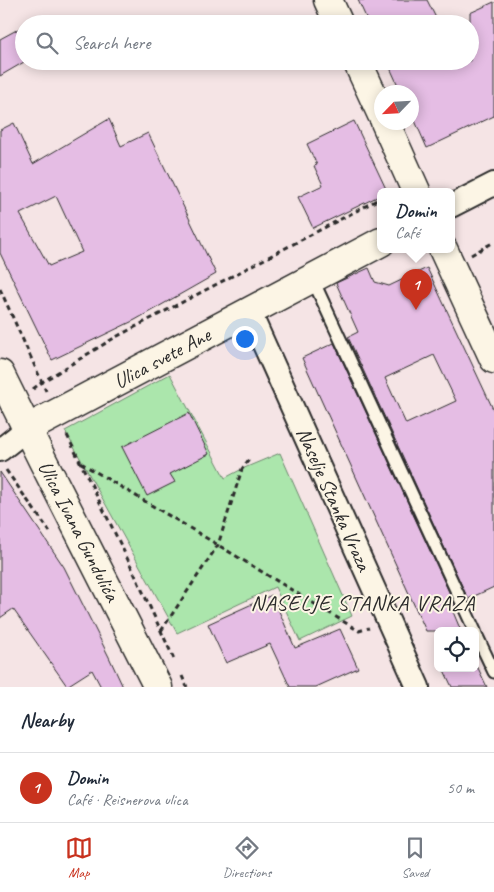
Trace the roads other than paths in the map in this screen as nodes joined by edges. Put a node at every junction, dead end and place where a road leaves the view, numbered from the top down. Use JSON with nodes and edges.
{"nodes":[{"id":1,"x":328,"y":0,"type":"edge"},
{"id":2,"x":335,"y":15,"type":"edge"},
{"id":3,"x":361,"y":70,"type":"edge"},
{"id":4,"x":374,"y":98,"type":"edge"},
{"id":5,"x":389,"y":130,"type":"edge"},
{"id":6,"x":494,"y":184,"type":"edge"},
{"id":7,"x":415,"y":188,"type":"edge"},
{"id":8,"x":455,"y":204,"type":"edge"},
{"id":9,"x":377,"y":244,"type":"edge"},
{"id":10,"x":445,"y":253,"type":"edge"},
{"id":11,"x":312,"y":278,"type":"junction"},
{"id":12,"x":249,"y":312,"type":"junction"},
{"id":13,"x":494,"y":360,"type":"edge"},
{"id":14,"x":0,"y":374,"type":"edge"},
{"id":15,"x":27,"y":429,"type":"junction"},
{"id":16,"x":0,"y":450,"type":"edge"},
{"id":17,"x":473,"y":627,"type":"edge"},
{"id":18,"x":479,"y":640,"type":"edge"},
{"id":19,"x":494,"y":672,"type":"edge"},
{"id":20,"x":158,"y":687,"type":"edge"},
{"id":21,"x":418,"y":687,"type":"edge"}],
"edges":[{"from":1,"to":2,"type":"street"},
{"from":3,"to":4,"type":"street"},
{"from":5,"to":7,"type":"street"},
{"from":6,"to":8,"type":"street"},
{"from":9,"to":11,"type":"street","name":"Ulica svete Ane"},
{"from":10,"to":13,"type":"street"},
{"from":11,"to":12,"type":"street","name":"Ulica svete Ane"},
{"from":11,"to":17,"type":"lane"},
{"from":12,"to":15,"type":"street","name":"Ulica svete Ane"},
{"from":12,"to":21,"type":"street","name":"Naselje Stanka Vraza"},
{"from":14,"to":15,"type":"street","name":"Ulica Ivana Gundulića"},
{"from":15,"to":16,"type":"street","name":"Ulica svete Ane"},
{"from":15,"to":20,"type":"street","name":"Ulica Ivana Gundulića"},
{"from":18,"to":19,"type":"lane"}]}
